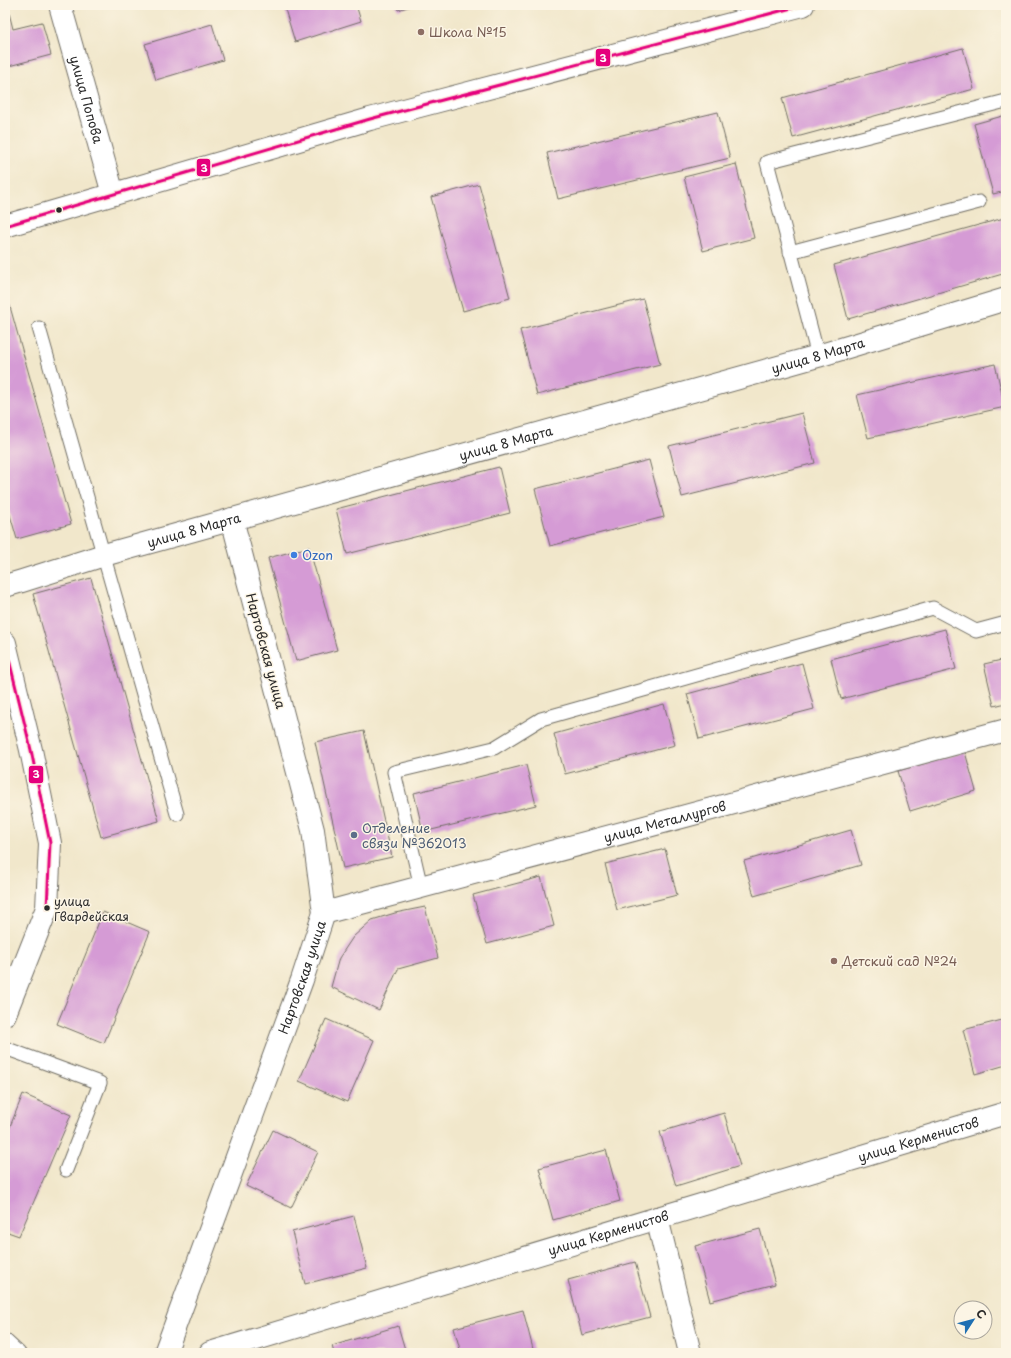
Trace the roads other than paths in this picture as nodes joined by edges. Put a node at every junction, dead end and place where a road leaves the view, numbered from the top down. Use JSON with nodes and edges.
{"nodes":[{"id":1,"x":60,"y":5,"type":"edge"},
{"id":2,"x":803,"y":5,"type":"edge"},
{"id":3,"x":1006,"y":101,"type":"edge"},
{"id":4,"x":113,"y":194,"type":"junction"},
{"id":5,"x":979,"y":202,"type":"dead end"},
{"id":6,"x":5,"y":226,"type":"edge"},
{"id":7,"x":790,"y":252,"type":"junction"},
{"id":8,"x":1006,"y":300,"type":"edge"},
{"id":9,"x":39,"y":328,"type":"dead end"},
{"id":10,"x":818,"y":356,"type":"junction"},
{"id":11,"x":232,"y":519,"type":"junction"},
{"id":12,"x":104,"y":555,"type":"junction"},
{"id":13,"x":5,"y":586,"type":"edge"},
{"id":14,"x":1006,"y":623,"type":"edge"},
{"id":15,"x":5,"y":643,"type":"edge"},
{"id":16,"x":1006,"y":730,"type":"edge"},
{"id":17,"x":177,"y":814,"type":"dead end"},
{"id":18,"x":421,"y":887,"type":"junction"},
{"id":19,"x":324,"y":913,"type":"junction"},
{"id":20,"x":5,"y":1014,"type":"edge"},
{"id":21,"x":5,"y":1048,"type":"edge"},
{"id":22,"x":1006,"y":1113,"type":"edge"},
{"id":23,"x":66,"y":1170,"type":"dead end"},
{"id":24,"x":657,"y":1218,"type":"junction"},
{"id":25,"x":5,"y":1340,"type":"edge"},
{"id":26,"x":19,"y":1353,"type":"edge"},
{"id":27,"x":165,"y":1353,"type":"edge"},
{"id":28,"x":210,"y":1353,"type":"edge"},
{"id":29,"x":690,"y":1353,"type":"edge"}],
"edges":[{"from":1,"to":4,"type":"street","name":"улица Попова"},
{"from":2,"to":4,"type":"street"},
{"from":3,"to":7,"type":"lane"},
{"from":4,"to":6,"type":"street"},
{"from":5,"to":7,"type":"lane"},
{"from":7,"to":10,"type":"lane"},
{"from":8,"to":10,"type":"street","name":"улица 8 Марта"},
{"from":9,"to":12,"type":"lane"},
{"from":10,"to":11,"type":"street","name":"улица 8 Марта"},
{"from":11,"to":12,"type":"street","name":"улица 8 Марта"},
{"from":11,"to":19,"type":"street","name":"Нартовская улица"},
{"from":12,"to":13,"type":"street","name":"улица 8 Марта"},
{"from":12,"to":17,"type":"lane"},
{"from":14,"to":18,"type":"lane"},
{"from":15,"to":20,"type":"street"},
{"from":16,"to":18,"type":"street","name":"улица Металлургов"},
{"from":18,"to":19,"type":"street","name":"улица Металлургов"},
{"from":19,"to":27,"type":"street","name":"Нартовская улица"},
{"from":21,"to":23,"type":"lane"},
{"from":22,"to":24,"type":"street","name":"улица Керменистов"},
{"from":24,"to":28,"type":"street","name":"улица Керменистов"},
{"from":24,"to":29,"type":"street"},
{"from":25,"to":26,"type":"lane"}]}
